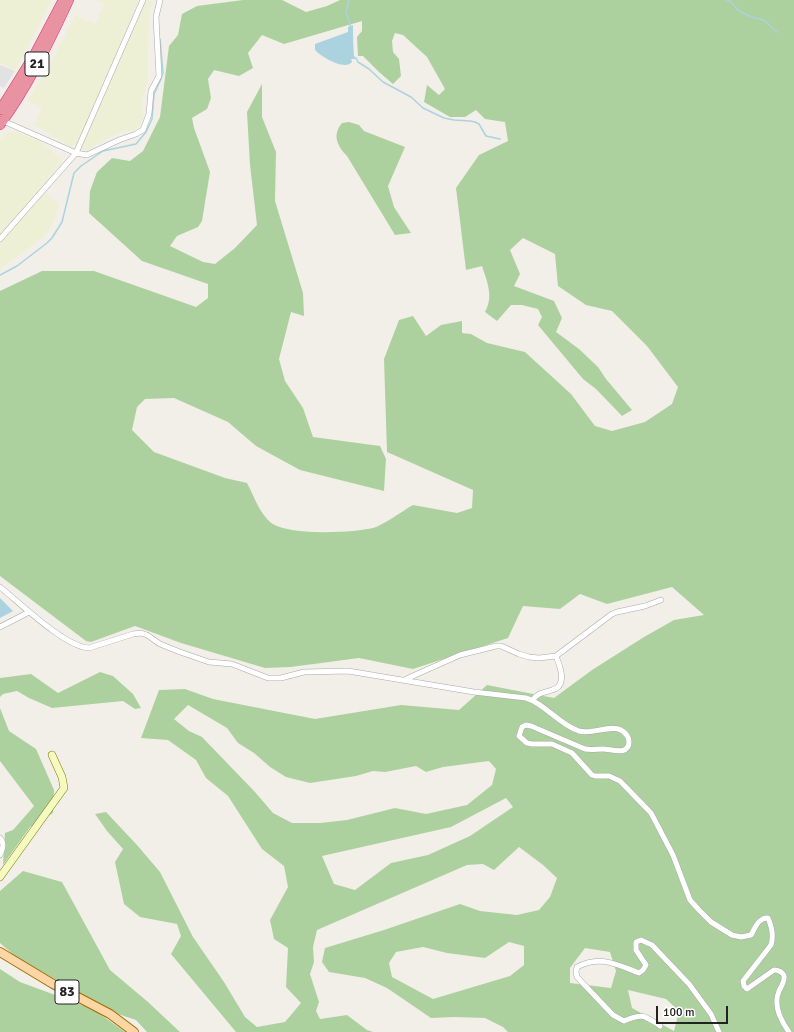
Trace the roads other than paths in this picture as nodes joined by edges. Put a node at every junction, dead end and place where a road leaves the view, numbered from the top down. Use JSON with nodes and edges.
{"nodes":[{"id":1,"x":62,"y":0,"type":"edge"},
{"id":2,"x":69,"y":0,"type":"edge"},
{"id":3,"x":143,"y":0,"type":"edge"},
{"id":4,"x":160,"y":0,"type":"edge"},
{"id":5,"x":0,"y":110,"type":"edge"},
{"id":6,"x":1,"y":122,"type":"edge"},
{"id":7,"x":76,"y":153,"type":"junction"},
{"id":8,"x":0,"y":239,"type":"edge"},
{"id":9,"x":0,"y":587,"type":"edge"},
{"id":10,"x":661,"y":600,"type":"dead end"},
{"id":11,"x":29,"y":612,"type":"junction"},
{"id":12,"x":0,"y":627,"type":"edge"},
{"id":13,"x":556,"y":656,"type":"junction"},
{"id":14,"x":406,"y":680,"type":"junction"},
{"id":15,"x":532,"y":700,"type":"junction"},
{"id":16,"x":52,"y":755,"type":"dead end"},
{"id":17,"x":0,"y":838,"type":"edge"},
{"id":18,"x":0,"y":855,"type":"edge"},
{"id":19,"x":0,"y":877,"type":"edge"},
{"id":20,"x":0,"y":952,"type":"edge"},
{"id":21,"x":660,"y":1026,"type":"dead end"},
{"id":22,"x":134,"y":1032,"type":"edge"},
{"id":23,"x":719,"y":1032,"type":"edge"},
{"id":24,"x":789,"y":1032,"type":"edge"}],
"edges":[{"from":1,"to":5,"type":"highway","number":"21"},
{"from":2,"to":6,"type":"highway","number":"21"},
{"from":3,"to":7,"type":"street"},
{"from":4,"to":7,"type":"street"},
{"from":6,"to":7,"type":"street"},
{"from":7,"to":8,"type":"street"},
{"from":9,"to":11,"type":"street"},
{"from":10,"to":13,"type":"street"},
{"from":11,"to":12,"type":"street"},
{"from":11,"to":14,"type":"street"},
{"from":13,"to":14,"type":"street"},
{"from":13,"to":15,"type":"street"},
{"from":14,"to":15,"type":"street"},
{"from":15,"to":24,"type":"street"},
{"from":16,"to":19,"type":"street"},
{"from":17,"to":18,"type":"street"},
{"from":20,"to":22,"type":"main road","number":"83"},
{"from":21,"to":23,"type":"street"}]}
